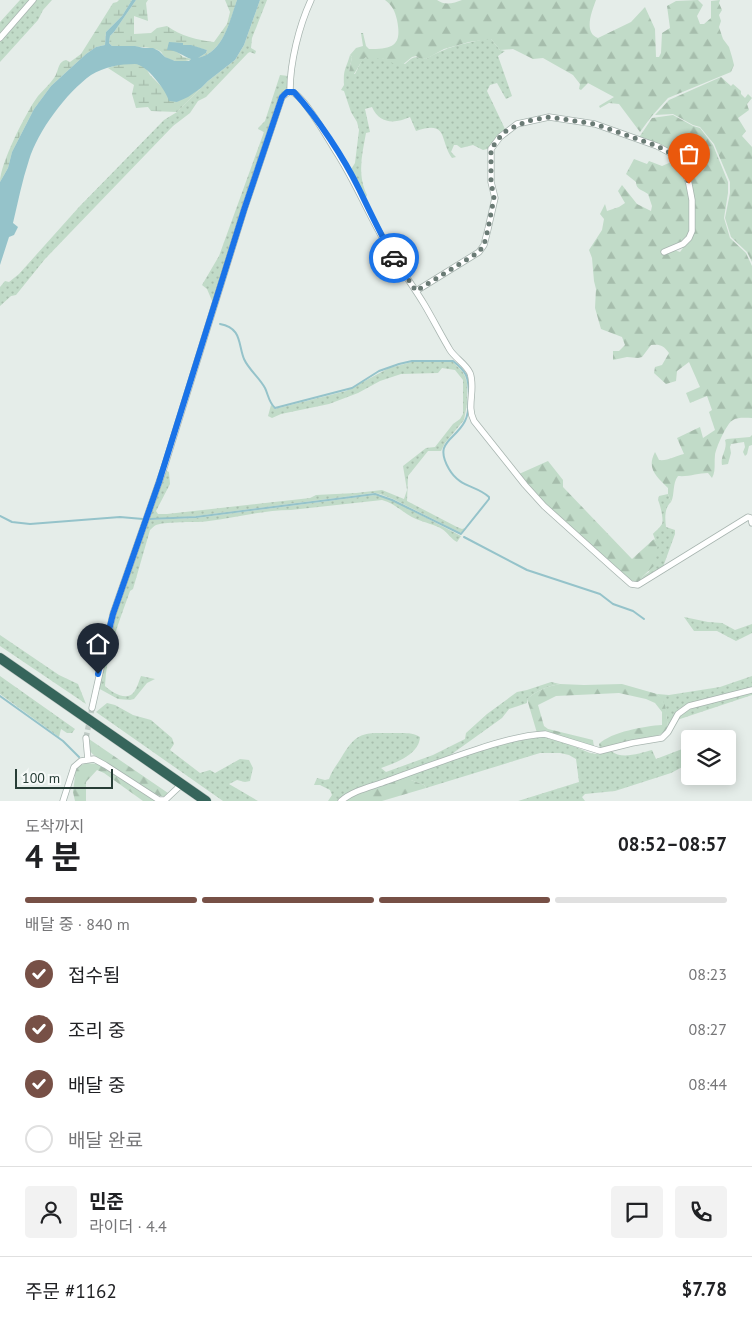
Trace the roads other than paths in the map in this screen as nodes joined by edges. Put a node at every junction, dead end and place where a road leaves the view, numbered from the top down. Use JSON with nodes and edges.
{"nodes":[{"id":1,"x":33,"y":0,"type":"edge"},
{"id":2,"x":310,"y":0,"type":"edge"},
{"id":3,"x":0,"y":38,"type":"edge"},
{"id":4,"x":290,"y":90,"type":"junction"},
{"id":5,"x":664,"y":252,"type":"dead end"},
{"id":6,"x":416,"y":291,"type":"junction"},
{"id":7,"x":752,"y":523,"type":"edge"},
{"id":8,"x":0,"y":658,"type":"edge"},
{"id":9,"x":752,"y":690,"type":"edge"},
{"id":10,"x":92,"y":708,"type":"tunnel mouth"},
{"id":11,"x":86,"y":738,"type":"tunnel mouth"},
{"id":12,"x":88,"y":760,"type":"junction"},
{"id":13,"x":182,"y":784,"type":"junction"},
{"id":14,"x":63,"y":801,"type":"edge"},
{"id":15,"x":206,"y":801,"type":"edge"},
{"id":16,"x":341,"y":801,"type":"edge"}],
"edges":[{"from":1,"to":3,"type":"street"},
{"from":2,"to":4,"type":"street"},
{"from":4,"to":6,"type":"street"},
{"from":4,"to":10,"type":"street"},
{"from":5,"to":6,"type":"street"},
{"from":6,"to":7,"type":"street"},
{"from":8,"to":13,"type":"highway"},
{"from":9,"to":16,"type":"street"},
{"from":11,"to":12,"type":"street"},
{"from":12,"to":13,"type":"street"},
{"from":12,"to":14,"type":"street"},
{"from":13,"to":15,"type":"highway"}]}
